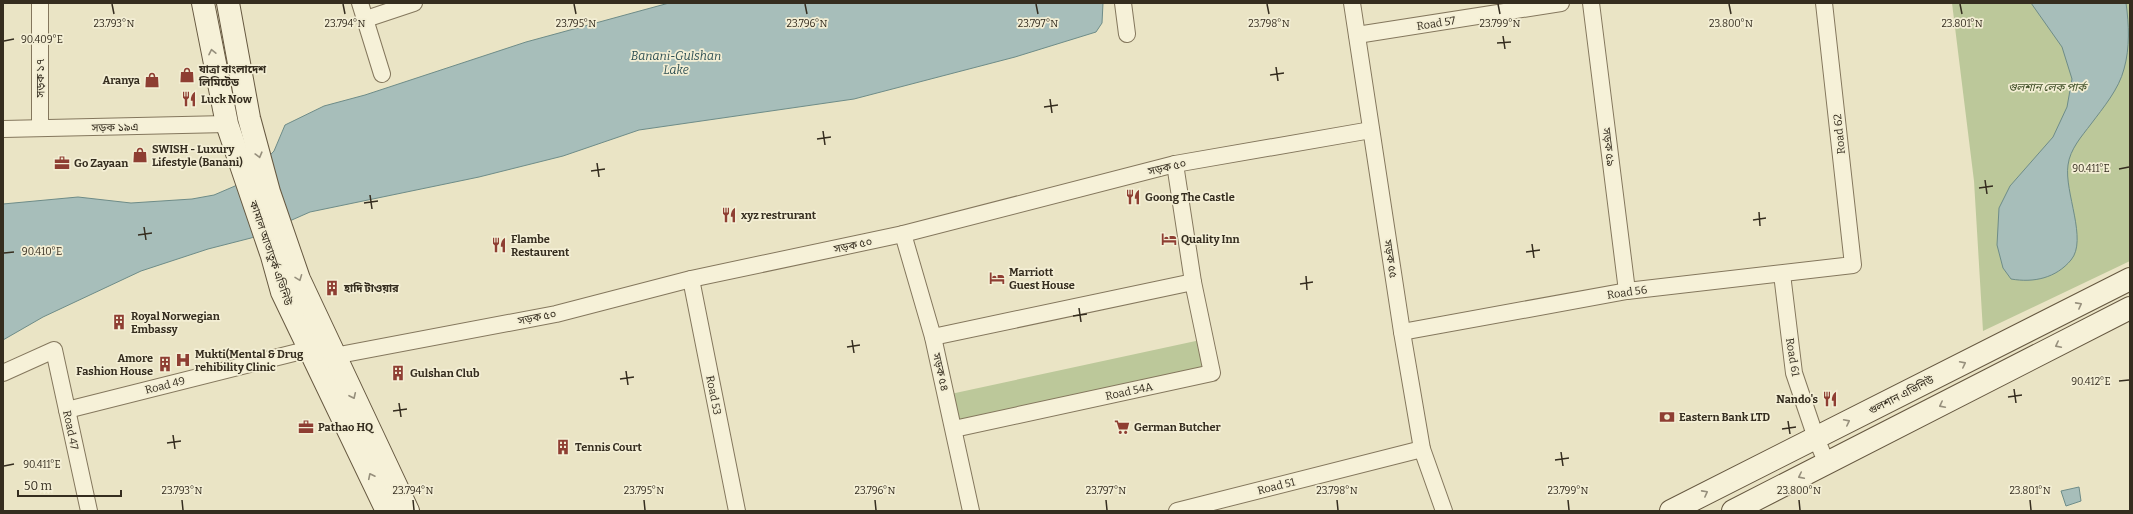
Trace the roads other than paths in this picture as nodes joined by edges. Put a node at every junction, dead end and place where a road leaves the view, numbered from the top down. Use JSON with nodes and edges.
{"nodes":[{"id":1,"x":40,"y":3,"type":"edge"},
{"id":2,"x":203,"y":3,"type":"edge"},
{"id":3,"x":228,"y":3,"type":"edge"},
{"id":4,"x":360,"y":3,"type":"edge"},
{"id":5,"x":414,"y":3,"type":"edge"},
{"id":6,"x":1123,"y":3,"type":"edge"},
{"id":7,"x":1352,"y":3,"type":"edge"},
{"id":8,"x":1562,"y":3,"type":"edge"},
{"id":9,"x":1591,"y":3,"type":"edge"},
{"id":10,"x":1824,"y":3,"type":"edge"},
{"id":11,"x":366,"y":19,"type":"junction"},
{"id":12,"x":1127,"y":34,"type":"dead end"},
{"id":13,"x":1357,"y":35,"type":"junction"},
{"id":14,"x":382,"y":74,"type":"dead end"},
{"id":15,"x":227,"y":124,"type":"junction"},
{"id":16,"x":40,"y":128,"type":"junction"},
{"id":17,"x":3,"y":129,"type":"edge"},
{"id":18,"x":1371,"y":130,"type":"junction"},
{"id":19,"x":1175,"y":164,"type":"junction"},
{"id":20,"x":903,"y":234,"type":"junction"},
{"id":21,"x":277,"y":244,"type":"junction"},
{"id":22,"x":1853,"y":265,"type":"joint"},
{"id":23,"x":1782,"y":274,"type":"junction"},
{"id":24,"x":691,"y":278,"type":"junction"},
{"id":25,"x":2130,"y":279,"type":"edge"},
{"id":26,"x":1193,"y":282,"type":"junction"},
{"id":27,"x":1627,"y":291,"type":"junction"},
{"id":28,"x":2130,"y":308,"type":"edge"},
{"id":29,"x":1402,"y":332,"type":"junction"},
{"id":30,"x":933,"y":337,"type":"junction"},
{"id":31,"x":324,"y":350,"type":"junction"},
{"id":32,"x":3,"y":373,"type":"edge"},
{"id":33,"x":67,"y":410,"type":"junction"},
{"id":34,"x":954,"y":429,"type":"junction"},
{"id":35,"x":1816,"y":438,"type":"junction"},
{"id":36,"x":1422,"y":449,"type":"junction"},
{"id":37,"x":1827,"y":464,"type":"junction"},
{"id":38,"x":89,"y":511,"type":"edge"},
{"id":39,"x":388,"y":511,"type":"edge"},
{"id":40,"x":408,"y":511,"type":"edge"},
{"id":41,"x":738,"y":511,"type":"edge"},
{"id":42,"x":971,"y":511,"type":"edge"},
{"id":43,"x":1177,"y":511,"type":"edge"},
{"id":44,"x":1444,"y":511,"type":"edge"},
{"id":45,"x":1671,"y":511,"type":"edge"},
{"id":46,"x":1733,"y":511,"type":"edge"}],
"edges":[{"from":1,"to":16,"type":"street","name":"সড়ক ১৭"},
{"from":15,"to":2,"type":"main road","name":"কামাল আতাতুর্ক এভিনিউ","one_way":true},
{"from":3,"to":21,"type":"main road","name":"কামাল আতাতুর্ক এভিনিউ","one_way":true},
{"from":4,"to":11,"type":"street"},
{"from":5,"to":11,"type":"street"},
{"from":6,"to":12,"type":"street"},
{"from":7,"to":13,"type":"street","name":"সড়ক ৫৫"},
{"from":8,"to":13,"type":"street","name":"Road 57"},
{"from":9,"to":27,"type":"street","name":"সড়ক ৫৯"},
{"from":10,"to":22,"type":"street","name":"Road 62"},
{"from":11,"to":14,"type":"street"},
{"from":13,"to":18,"type":"street","name":"সড়ক ৫৫"},
{"from":15,"to":16,"type":"street","name":"সড়ক ১৯এ"},
{"from":15,"to":21,"type":"main road","name":"কামাল আতাতুর্ক এভিনিউ"},
{"from":16,"to":17,"type":"street","name":"সড়ক ১৯এ"},
{"from":18,"to":19,"type":"street","name":"সড়ক ৫০"},
{"from":18,"to":29,"type":"street","name":"সড়ক ৫৫"},
{"from":19,"to":20,"type":"street","name":"সড়ক ৫০"},
{"from":19,"to":26,"type":"street","name":"Road 54A"},
{"from":20,"to":24,"type":"street","name":"সড়ক ৫০"},
{"from":20,"to":30,"type":"street","name":"সড়ক ৫৪"},
{"from":21,"to":31,"type":"main road","name":"কামাল আতাতুর্ক এভিনিউ"},
{"from":22,"to":23,"type":"street","name":"Road 56"},
{"from":23,"to":27,"type":"street","name":"Road 56"},
{"from":23,"to":35,"type":"street","name":"Road 61"},
{"from":24,"to":31,"type":"street","name":"সড়ক ৫০"},
{"from":24,"to":41,"type":"street","name":"Road 53"},
{"from":35,"to":25,"type":"main road","name":"গুলশান এভিনিউ","one_way":true},
{"from":26,"to":30,"type":"street"},
{"from":26,"to":34,"type":"street","name":"Road 54A"},
{"from":27,"to":29,"type":"street","name":"Road 56"},
{"from":28,"to":37,"type":"main road","one_way":true},
{"from":29,"to":36,"type":"street","name":"সড়ক ৫৫"},
{"from":30,"to":34,"type":"street","name":"সড়ক ৫৪"},
{"from":31,"to":33,"type":"street","name":"Road 49"},
{"from":39,"to":31,"type":"main road","name":"কামাল আতাতুর্ক এভিনিউ","one_way":true},
{"from":31,"to":40,"type":"main road","name":"কামাল আতাতুর্ক এভিনিউ","one_way":true},
{"from":32,"to":33,"type":"street","name":"Road 47"},
{"from":33,"to":38,"type":"street","name":"Road 47"},
{"from":34,"to":42,"type":"street","name":"সড়ক ৫৪"},
{"from":35,"to":37,"type":"street","name":"Road 61"},
{"from":45,"to":35,"type":"main road","name":"গুলশান এভিনিউ","one_way":true},
{"from":36,"to":43,"type":"street","name":"Road 51"},
{"from":36,"to":44,"type":"street","name":"সড়ক ৫৫"},
{"from":37,"to":46,"type":"main road","one_way":true}]}
